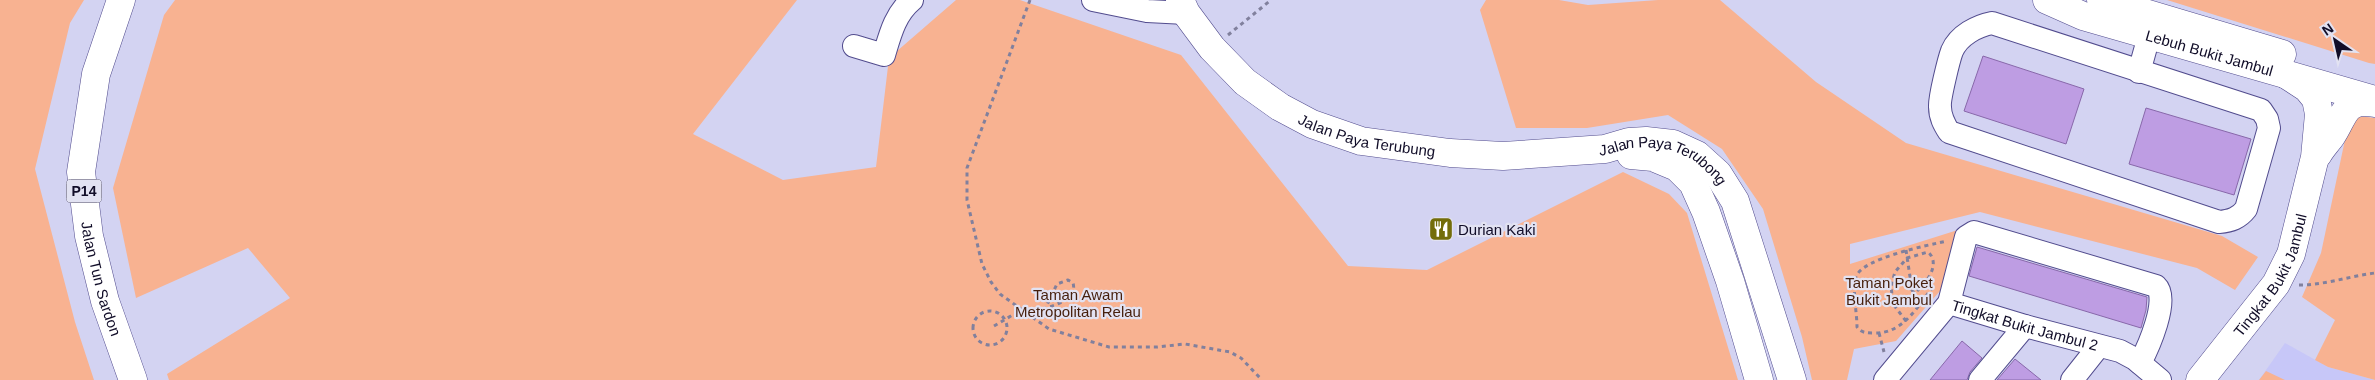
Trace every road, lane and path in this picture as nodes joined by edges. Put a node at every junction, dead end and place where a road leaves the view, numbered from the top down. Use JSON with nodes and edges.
{"nodes":[{"id":1,"x":121,"y":0,"type":"edge"},
{"id":2,"x":912,"y":0,"type":"edge"},
{"id":3,"x":1030,"y":0,"type":"edge"},
{"id":4,"x":1093,"y":0,"type":"edge"},
{"id":5,"x":1271,"y":0,"type":"edge"},
{"id":6,"x":2047,"y":0,"type":"edge"},
{"id":7,"x":2102,"y":0,"type":"edge"},
{"id":8,"x":1183,"y":6,"type":"edge"},
{"id":9,"x":2149,"y":36,"type":"junction"},
{"id":10,"x":854,"y":46,"type":"dead end"},
{"id":11,"x":1212,"y":48,"type":"junction"},
{"id":12,"x":2139,"y":72,"type":"junction"},
{"id":13,"x":2287,"y":75,"type":"junction"},
{"id":14,"x":2375,"y":82,"type":"edge"},
{"id":15,"x":2375,"y":102,"type":"edge"},
{"id":16,"x":1605,"y":150,"type":"junction"},
{"id":17,"x":2315,"y":157,"type":"junction"},
{"id":18,"x":1943,"y":249,"type":"dead end"},
{"id":19,"x":1906,"y":250,"type":"junction"},
{"id":20,"x":1907,"y":258,"type":"junction"},
{"id":21,"x":2375,"y":273,"type":"edge"},
{"id":22,"x":1937,"y":282,"type":"dead end"},
{"id":23,"x":2276,"y":284,"type":"junction"},
{"id":24,"x":1913,"y":294,"type":"junction"},
{"id":25,"x":1921,"y":302,"type":"junction"},
{"id":26,"x":1949,"y":303,"type":"junction"},
{"id":27,"x":1046,"y":307,"type":"junction"},
{"id":28,"x":1021,"y":310,"type":"junction"},
{"id":29,"x":1026,"y":314,"type":"junction"},
{"id":30,"x":1005,"y":319,"type":"junction"},
{"id":31,"x":1906,"y":321,"type":"junction"},
{"id":32,"x":994,"y":326,"type":"dead end"},
{"id":33,"x":2025,"y":326,"type":"junction"},
{"id":34,"x":1879,"y":333,"type":"junction"},
{"id":35,"x":1882,"y":344,"type":"dead end"},
{"id":36,"x":2099,"y":346,"type":"junction"},
{"id":37,"x":2140,"y":363,"type":"junction"},
{"id":38,"x":133,"y":380,"type":"edge"},
{"id":39,"x":1262,"y":380,"type":"edge"},
{"id":40,"x":1759,"y":380,"type":"edge"},
{"id":41,"x":1792,"y":380,"type":"edge"},
{"id":42,"x":1886,"y":380,"type":"edge"},
{"id":43,"x":1980,"y":380,"type":"edge"},
{"id":44,"x":2072,"y":380,"type":"edge"},
{"id":45,"x":2160,"y":380,"type":"edge"},
{"id":46,"x":2200,"y":380,"type":"edge"}],
"edges":[{"from":1,"to":38,"type":"main road","name":"Jalan Tun Sardon","number":"P14"},
{"from":2,"to":10,"type":"street"},
{"from":3,"to":28,"type":"path"},
{"from":4,"to":8,"type":"street"},
{"from":5,"to":11,"type":"path"},
{"from":6,"to":9,"type":"main road","name":"Lebuh Bukit Jambul"},
{"from":7,"to":14,"type":"main road","name":"Lebuh Bukit Jambul"},
{"from":8,"to":11,"type":"main road","name":"Jalan Paya Terubung"},
{"from":9,"to":12,"type":"street"},
{"from":9,"to":13,"type":"main road","name":"Lebuh Bukit Jambul"},
{"from":11,"to":16,"type":"main road","name":"Jalan Paya Terubung"},
{"from":12,"to":12,"type":"street"},
{"from":13,"to":15,"type":"main road","name":"Lebuh Bukit Jambul"},
{"from":13,"to":17,"type":"main road","name":"Tingkat Bukit Jambul"},
{"from":15,"to":17,"type":"main road"},
{"from":16,"to":40,"type":"main road","name":"Jalan Paya Terubong"},
{"from":16,"to":41,"type":"main road","name":"Jalan Paya Terubong"},
{"from":17,"to":23,"type":"main road","name":"Tingkat Bukit Jambul"},
{"from":18,"to":19,"type":"path"},
{"from":19,"to":20,"type":"path"},
{"from":19,"to":34,"type":"path"},
{"from":20,"to":24,"type":"path"},
{"from":20,"to":24,"type":"path"},
{"from":20,"to":31,"type":"path"},
{"from":21,"to":23,"type":"path"},
{"from":22,"to":25,"type":"path"},
{"from":23,"to":46,"type":"main road","name":"Tingkat Bukit Jambul"},
{"from":24,"to":25,"type":"path"},
{"from":25,"to":31,"type":"path"},
{"from":26,"to":33,"type":"street","name":"Tingkat Bukit Jambul 2"},
{"from":26,"to":37,"type":"street"},
{"from":26,"to":42,"type":"street","name":"Tingkat Bukit Jambul 2"},
{"from":27,"to":27,"type":"path"},
{"from":27,"to":29,"type":"path"},
{"from":28,"to":29,"type":"path"},
{"from":28,"to":30,"type":"path"},
{"from":29,"to":39,"type":"path"},
{"from":30,"to":30,"type":"path"},
{"from":30,"to":32,"type":"path"},
{"from":31,"to":34,"type":"path"},
{"from":33,"to":36,"type":"street","name":"Tingkat Bukit Jambul 2"},
{"from":33,"to":43,"type":"street"},
{"from":34,"to":35,"type":"path"},
{"from":36,"to":37,"type":"street","name":"Tingkat Bukit Jambul 2"},
{"from":36,"to":44,"type":"street"},
{"from":37,"to":45,"type":"street","name":"Tingkat Bukit Jambul 2"}]}
